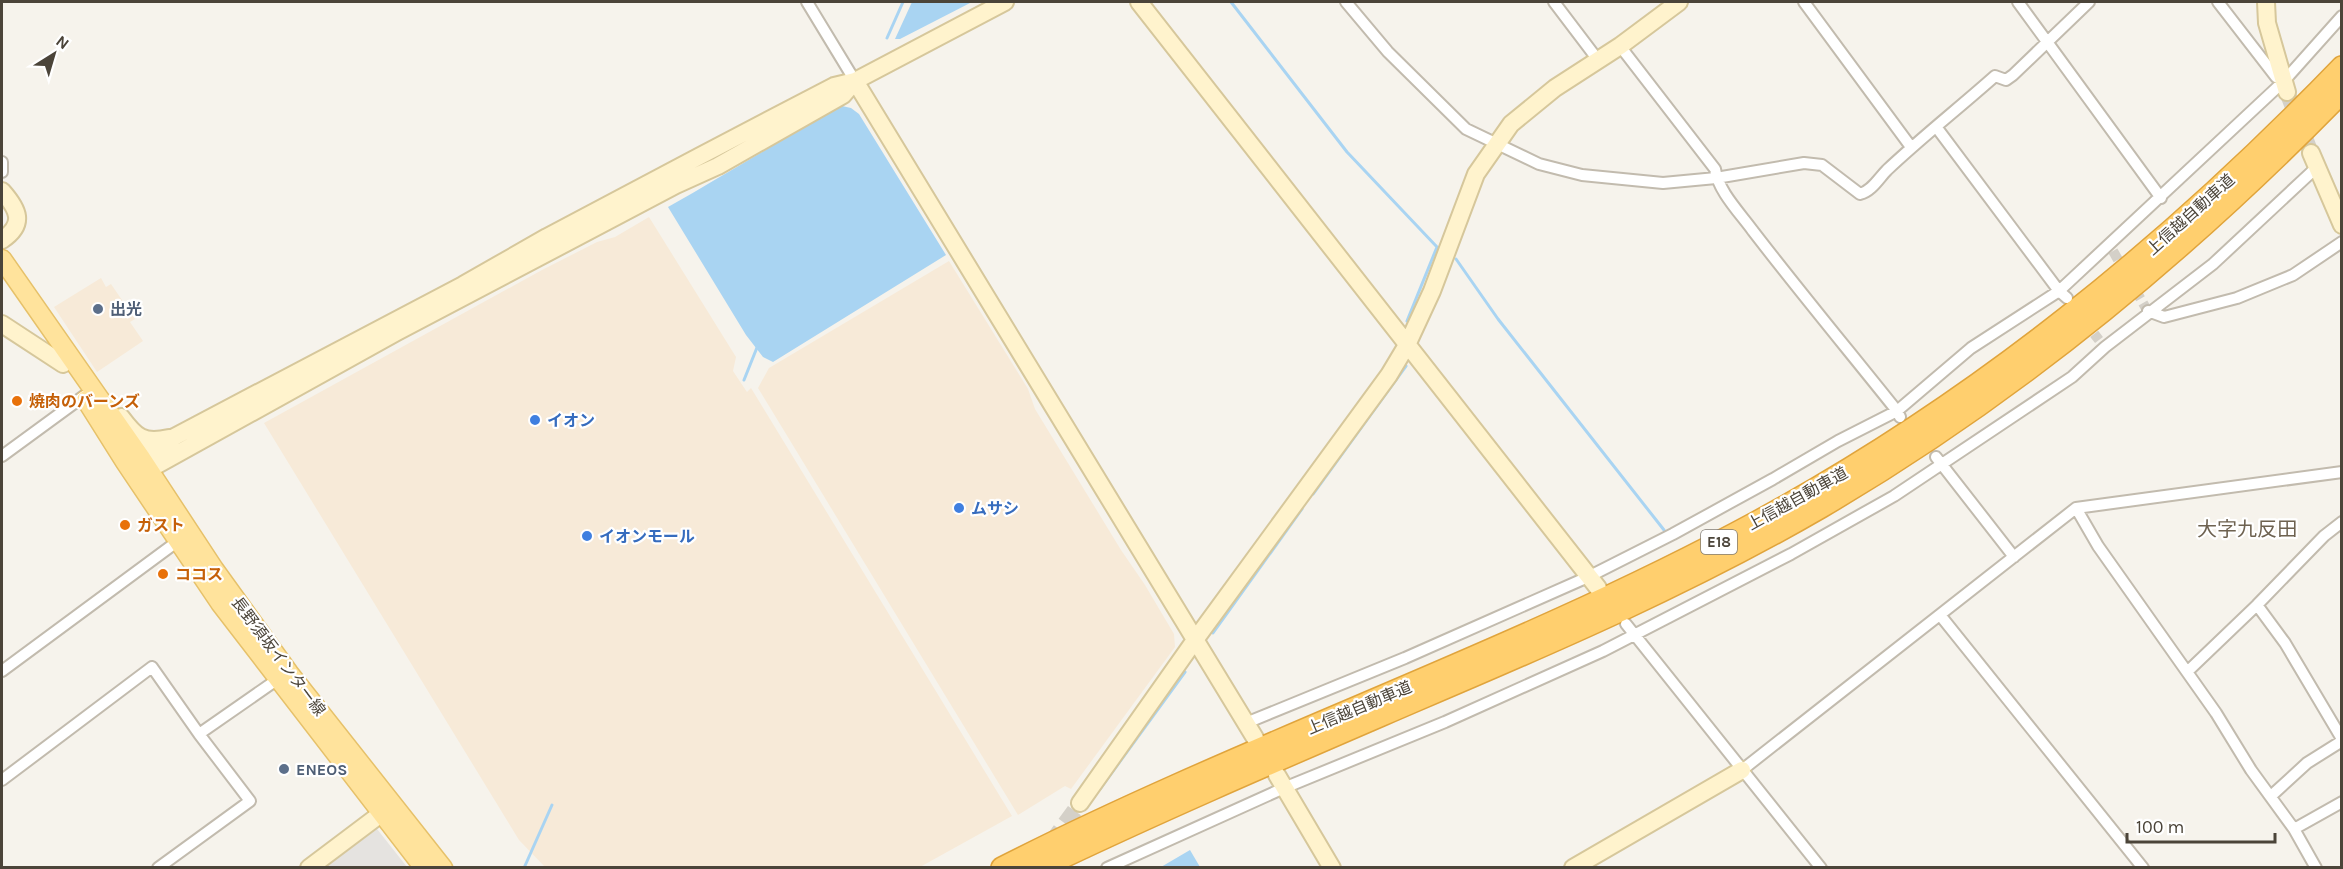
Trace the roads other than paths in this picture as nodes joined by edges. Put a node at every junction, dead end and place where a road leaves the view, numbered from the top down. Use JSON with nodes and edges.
{"nodes":[{"id":1,"x":807,"y":2,"type":"edge"},
{"id":2,"x":1005,"y":2,"type":"edge"},
{"id":3,"x":1139,"y":2,"type":"edge"},
{"id":4,"x":1346,"y":2,"type":"edge"},
{"id":5,"x":1554,"y":2,"type":"edge"},
{"id":6,"x":1679,"y":2,"type":"edge"},
{"id":7,"x":1804,"y":2,"type":"edge"},
{"id":8,"x":2018,"y":2,"type":"edge"},
{"id":9,"x":2089,"y":2,"type":"edge"},
{"id":10,"x":2218,"y":2,"type":"edge"},
{"id":11,"x":2266,"y":2,"type":"edge"},
{"id":12,"x":2342,"y":16,"type":"edge"},
{"id":13,"x":2048,"y":40,"type":"junction"},
{"id":14,"x":1620,"y":46,"type":"junction"},
{"id":15,"x":1598,"y":60,"type":"junction"},
{"id":16,"x":2342,"y":67,"type":"edge"},
{"id":17,"x":855,"y":81,"type":"junction"},
{"id":18,"x":2285,"y":87,"type":"junction"},
{"id":19,"x":2342,"y":92,"type":"edge"},
{"id":20,"x":1937,"y":128,"type":"junction"},
{"id":21,"x":1497,"y":144,"type":"junction"},
{"id":22,"x":1911,"y":147,"type":"junction"},
{"id":23,"x":2314,"y":160,"type":"joint"},
{"id":24,"x":2,"y":162,"type":"edge"},
{"id":25,"x":2,"y":172,"type":"edge"},
{"id":26,"x":1716,"y":178,"type":"junction"},
{"id":27,"x":2,"y":191,"type":"edge"},
{"id":28,"x":2161,"y":198,"type":"junction"},
{"id":29,"x":2342,"y":225,"type":"edge"},
{"id":30,"x":2,"y":240,"type":"edge"},
{"id":31,"x":2342,"y":242,"type":"edge"},
{"id":32,"x":2,"y":259,"type":"edge"},
{"id":33,"x":2,"y":279,"type":"edge"},
{"id":34,"x":2063,"y":295,"type":"junction"},
{"id":35,"x":2148,"y":312,"type":"junction"},
{"id":36,"x":2,"y":324,"type":"edge"},
{"id":37,"x":1407,"y":345,"type":"junction"},
{"id":38,"x":64,"y":357,"type":"junction"},
{"id":39,"x":84,"y":396,"type":"junction"},
{"id":40,"x":1899,"y":414,"type":"junction"},
{"id":41,"x":176,"y":436,"type":"junction"},
{"id":42,"x":2,"y":456,"type":"edge"},
{"id":43,"x":1940,"y":461,"type":"junction"},
{"id":44,"x":140,"y":466,"type":"junction"},
{"id":45,"x":2342,"y":472,"type":"edge"},
{"id":46,"x":2076,"y":508,"type":"junction"},
{"id":47,"x":2342,"y":522,"type":"edge"},
{"id":48,"x":178,"y":541,"type":"junction"},
{"id":49,"x":2014,"y":557,"type":"junction"},
{"id":50,"x":1593,"y":582,"type":"junction"},
{"id":51,"x":2257,"y":605,"type":"junction"},
{"id":52,"x":1940,"y":615,"type":"junction"},
{"id":53,"x":1626,"y":624,"type":"dead end"},
{"id":54,"x":1635,"y":634,"type":"junction"},
{"id":55,"x":1195,"y":640,"type":"junction"},
{"id":56,"x":2,"y":671,"type":"edge"},
{"id":57,"x":2187,"y":672,"type":"junction"},
{"id":58,"x":278,"y":679,"type":"junction"},
{"id":59,"x":1250,"y":731,"type":"joint"},
{"id":60,"x":199,"y":734,"type":"junction"},
{"id":61,"x":2342,"y":740,"type":"edge"},
{"id":62,"x":1742,"y":770,"type":"junction"},
{"id":63,"x":2,"y":780,"type":"edge"},
{"id":64,"x":1281,"y":782,"type":"junction"},
{"id":65,"x":2271,"y":796,"type":"junction"},
{"id":66,"x":2342,"y":802,"type":"edge"},
{"id":67,"x":1080,"y":803,"type":"tunnel mouth"},
{"id":68,"x":382,"y":813,"type":"junction"},
{"id":69,"x":2294,"y":829,"type":"junction"},
{"id":70,"x":158,"y":867,"type":"edge"},
{"id":71,"x":309,"y":867,"type":"edge"},
{"id":72,"x":424,"y":867,"type":"edge"},
{"id":73,"x":443,"y":867,"type":"edge"},
{"id":74,"x":1002,"y":867,"type":"edge"},
{"id":75,"x":1040,"y":867,"type":"edge"},
{"id":76,"x":1107,"y":867,"type":"edge"},
{"id":77,"x":1332,"y":867,"type":"edge"},
{"id":78,"x":1573,"y":867,"type":"edge"},
{"id":79,"x":1821,"y":867,"type":"edge"},
{"id":80,"x":2143,"y":867,"type":"edge"},
{"id":81,"x":2316,"y":867,"type":"edge"}],
"edges":[{"from":1,"to":17,"type":"street"},
{"from":2,"to":17,"type":"street"},
{"from":3,"to":37,"type":"street"},
{"from":4,"to":21,"type":"street"},
{"from":5,"to":15,"type":"street"},
{"from":6,"to":14,"type":"street"},
{"from":7,"to":22,"type":"street"},
{"from":8,"to":13,"type":"street"},
{"from":9,"to":13,"type":"street"},
{"from":10,"to":18,"type":"street"},
{"from":11,"to":18,"type":"street"},
{"from":12,"to":18,"type":"street"},
{"from":13,"to":20,"type":"street"},
{"from":13,"to":28,"type":"street"},
{"from":14,"to":15,"type":"street"},
{"from":14,"to":26,"type":"street"},
{"from":15,"to":21,"type":"street"},
{"from":16,"to":74,"type":"highway","name":"上信越自動車道","number":"E18"},
{"from":17,"to":41,"type":"street"},
{"from":17,"to":44,"type":"street"},
{"from":17,"to":55,"type":"street"},
{"from":18,"to":28,"type":"street"},
{"from":19,"to":75,"type":"highway","name":"上信越自動車道","number":"E18"},
{"from":20,"to":22,"type":"street"},
{"from":20,"to":34,"type":"street"},
{"from":21,"to":26,"type":"street"},
{"from":21,"to":37,"type":"street"},
{"from":22,"to":26,"type":"street"},
{"from":23,"to":29,"type":"street"},
{"from":23,"to":35,"type":"street"},
{"from":24,"to":25,"type":"street"},
{"from":26,"to":40,"type":"street"},
{"from":27,"to":30,"type":"street"},
{"from":28,"to":34,"type":"street"},
{"from":31,"to":35,"type":"street"},
{"from":32,"to":38,"type":"main road","name":"長野須坂インター線"},
{"from":33,"to":38,"type":"main road","name":"長野須坂インター線"},
{"from":34,"to":40,"type":"street"},
{"from":35,"to":43,"type":"street"},
{"from":36,"to":38,"type":"street"},
{"from":37,"to":50,"type":"street"},
{"from":37,"to":55,"type":"street"},
{"from":38,"to":39,"type":"main road","name":"長野須坂インター線"},
{"from":38,"to":41,"type":"street"},
{"from":38,"to":44,"type":"main road","name":"長野須坂インター線"},
{"from":39,"to":42,"type":"street"},
{"from":39,"to":44,"type":"main road","name":"長野須坂インター線"},
{"from":40,"to":50,"type":"street"},
{"from":41,"to":44,"type":"street"},
{"from":43,"to":49,"type":"street"},
{"from":43,"to":54,"type":"street"},
{"from":44,"to":48,"type":"main road","name":"長野須坂インター線"},
{"from":44,"to":73,"type":"main road","name":"長野須坂インター線"},
{"from":45,"to":46,"type":"street"},
{"from":46,"to":49,"type":"street"},
{"from":46,"to":57,"type":"street"},
{"from":47,"to":51,"type":"street"},
{"from":48,"to":56,"type":"street"},
{"from":48,"to":58,"type":"main road","name":"長野須坂インター線"},
{"from":49,"to":52,"type":"street"},
{"from":50,"to":59,"type":"street"},
{"from":51,"to":57,"type":"street"},
{"from":51,"to":61,"type":"street"},
{"from":52,"to":62,"type":"street"},
{"from":52,"to":80,"type":"street"},
{"from":53,"to":54,"type":"street"},
{"from":54,"to":62,"type":"street"},
{"from":54,"to":64,"type":"street"},
{"from":55,"to":59,"type":"street"},
{"from":55,"to":67,"type":"street"},
{"from":57,"to":65,"type":"street"},
{"from":58,"to":60,"type":"street"},
{"from":58,"to":68,"type":"main road","name":"長野須坂インター線"},
{"from":60,"to":63,"type":"street"},
{"from":60,"to":70,"type":"street"},
{"from":61,"to":65,"type":"street"},
{"from":62,"to":78,"type":"street"},
{"from":62,"to":79,"type":"street"},
{"from":64,"to":76,"type":"street"},
{"from":64,"to":77,"type":"street"},
{"from":65,"to":69,"type":"street"},
{"from":66,"to":69,"type":"street"},
{"from":68,"to":71,"type":"street"},
{"from":68,"to":72,"type":"main road","name":"長野須坂インター線"},
{"from":69,"to":81,"type":"street"}]}
